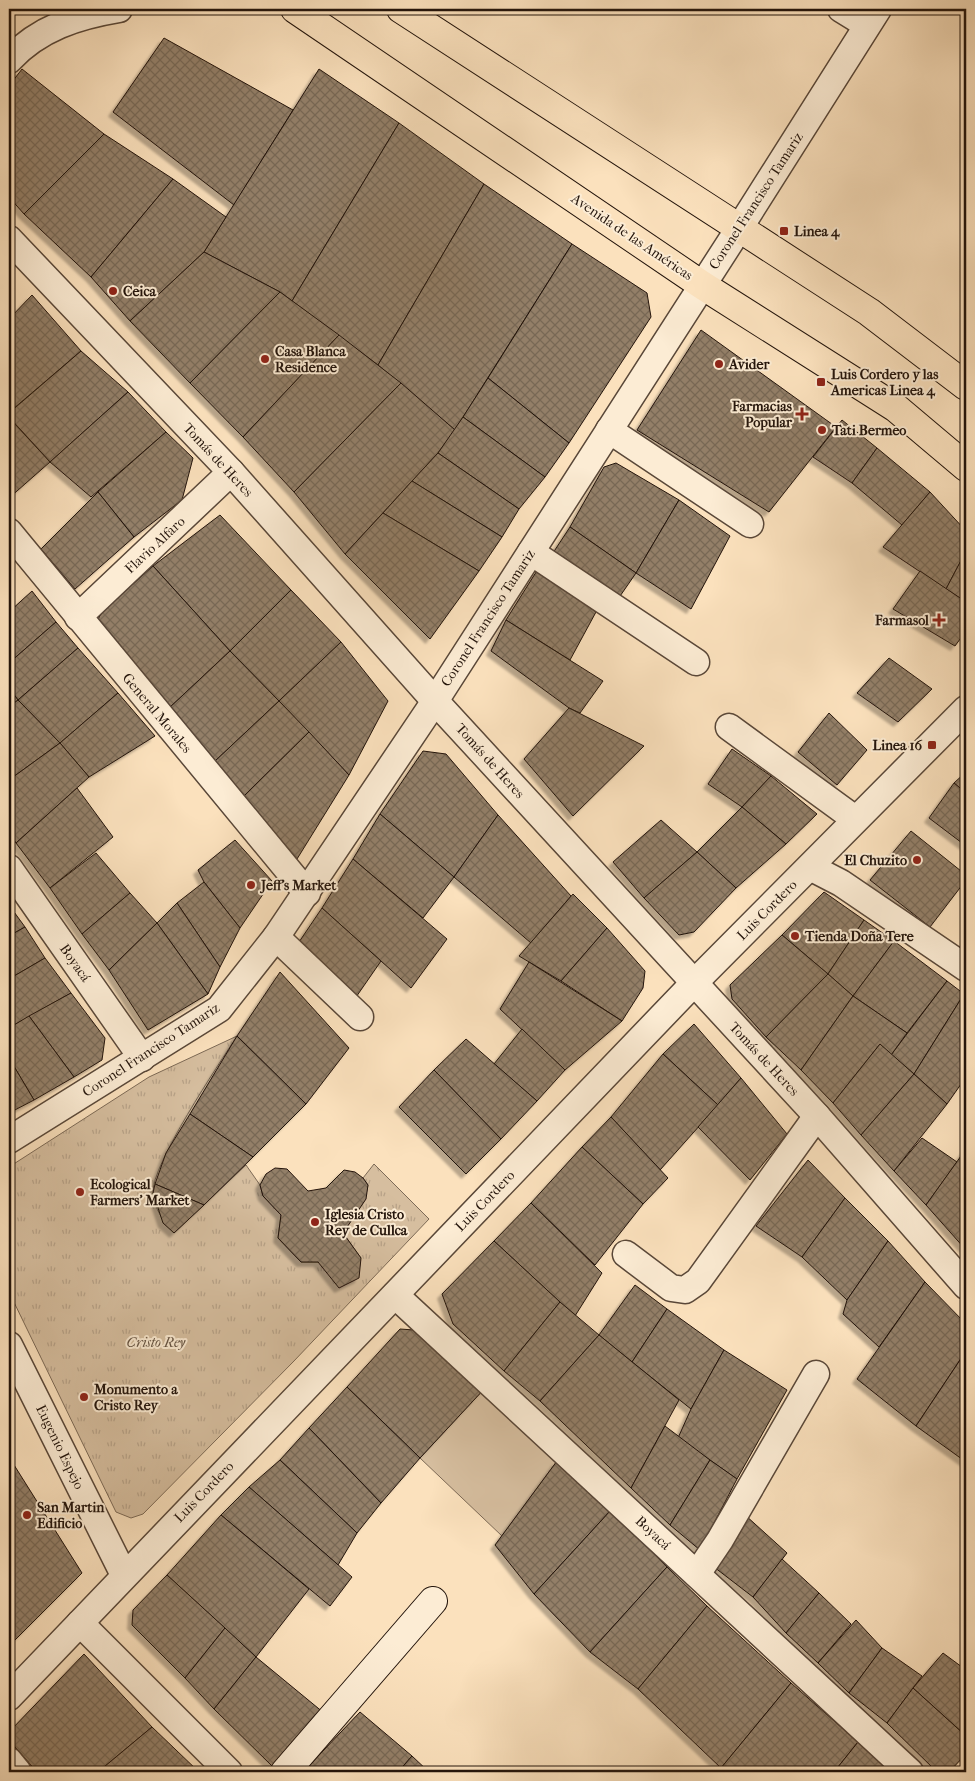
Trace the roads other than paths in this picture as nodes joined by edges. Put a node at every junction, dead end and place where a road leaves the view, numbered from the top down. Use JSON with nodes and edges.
{"nodes":[{"id":1,"x":119,"y":9,"type":"edge"},
{"id":2,"x":295,"y":9,"type":"edge"},
{"id":3,"x":401,"y":9,"type":"edge"},
{"id":4,"x":841,"y":9,"type":"edge"},
{"id":5,"x":873,"y":17,"type":"edge"},
{"id":6,"x":9,"y":60,"type":"edge"},
{"id":7,"x":740,"y":227,"type":"junction"},
{"id":8,"x":9,"y":239,"type":"edge"},
{"id":9,"x":702,"y":285,"type":"junction"},
{"id":10,"x":966,"y":386,"type":"edge"},
{"id":11,"x":609,"y":430,"type":"junction"},
{"id":12,"x":966,"y":468,"type":"edge"},
{"id":13,"x":231,"y":472,"type":"junction"},
{"id":14,"x":750,"y":524,"type":"dead end"},
{"id":15,"x":9,"y":532,"type":"edge"},
{"id":16,"x":530,"y":552,"type":"junction"},
{"id":17,"x":78,"y":617,"type":"junction"},
{"id":18,"x":696,"y":662,"type":"dead end"},
{"id":19,"x":435,"y":701,"type":"junction"},
{"id":20,"x":966,"y":709,"type":"edge"},
{"id":21,"x":729,"y":727,"type":"dead end"},
{"id":22,"x":855,"y":819,"type":"junction"},
{"id":23,"x":810,"y":867,"type":"junction"},
{"id":24,"x":9,"y":868,"type":"edge"},
{"id":25,"x":307,"y":893,"type":"junction"},
{"id":26,"x":276,"y":937,"type":"junction"},
{"id":27,"x":966,"y":968,"type":"edge"},
{"id":28,"x":694,"y":983,"type":"junction"},
{"id":29,"x":360,"y":1017,"type":"dead end"},
{"id":30,"x":142,"y":1058,"type":"junction"},
{"id":31,"x":817,"y":1116,"type":"junction"},
{"id":32,"x":9,"y":1140,"type":"edge"},
{"id":33,"x":626,"y":1254,"type":"dead end"},
{"id":34,"x":966,"y":1286,"type":"edge"},
{"id":35,"x":395,"y":1295,"type":"junction"},
{"id":36,"x":9,"y":1345,"type":"edge"},
{"id":37,"x":816,"y":1374,"type":"dead end"},
{"id":38,"x":697,"y":1574,"type":"junction"},
{"id":39,"x":124,"y":1576,"type":"junction"},
{"id":40,"x":433,"y":1601,"type":"dead end"},
{"id":41,"x":80,"y":1623,"type":"junction"},
{"id":42,"x":9,"y":1697,"type":"edge"},
{"id":43,"x":9,"y":1761,"type":"edge"},
{"id":44,"x":18,"y":1772,"type":"edge"},
{"id":45,"x":229,"y":1772,"type":"edge"},
{"id":46,"x":285,"y":1772,"type":"edge"},
{"id":47,"x":910,"y":1772,"type":"edge"}],
"edges":[{"from":1,"to":6,"type":"street"},
{"from":2,"to":9,"type":"main road","name":"Avenida de las Américas"},
{"from":3,"to":7,"type":"main road"},
{"from":4,"to":5,"type":"street"},
{"from":5,"to":7,"type":"street","name":"Coronel Francisco Tamariz"},
{"from":7,"to":9,"type":"street","name":"Coronel Francisco Tamariz"},
{"from":7,"to":10,"type":"main road"},
{"from":8,"to":13,"type":"street","name":"Tomás de Heres"},
{"from":9,"to":11,"type":"street","name":"Coronel Francisco Tamariz"},
{"from":9,"to":12,"type":"main road","name":"Avenida de las Américas"},
{"from":11,"to":14,"type":"street"},
{"from":11,"to":16,"type":"street","name":"Coronel Francisco Tamariz"},
{"from":13,"to":17,"type":"street","name":"Flavio Alfaro"},
{"from":13,"to":19,"type":"street","name":"Tomás de Heres"},
{"from":15,"to":17,"type":"street","name":"General Morales"},
{"from":16,"to":18,"type":"street"},
{"from":16,"to":19,"type":"street","name":"Coronel Francisco Tamariz"},
{"from":17,"to":25,"type":"street","name":"General Morales"},
{"from":19,"to":25,"type":"street","name":"Coronel Francisco Tamariz"},
{"from":19,"to":28,"type":"street","name":"Tomás de Heres"},
{"from":20,"to":22,"type":"street","name":"Luis Cordero"},
{"from":21,"to":22,"type":"street"},
{"from":22,"to":23,"type":"street","name":"Luis Cordero"},
{"from":23,"to":27,"type":"street"},
{"from":23,"to":28,"type":"street","name":"Luis Cordero"},
{"from":24,"to":30,"type":"street","name":"Boyacá"},
{"from":25,"to":26,"type":"street","name":"Coronel Francisco Tamariz"},
{"from":26,"to":29,"type":"street"},
{"from":26,"to":30,"type":"street","name":"Coronel Francisco Tamariz"},
{"from":28,"to":31,"type":"street","name":"Tomás de Heres"},
{"from":28,"to":35,"type":"street","name":"Luis Cordero"},
{"from":30,"to":32,"type":"street","name":"Coronel Francisco Tamariz"},
{"from":31,"to":33,"type":"street"},
{"from":31,"to":34,"type":"street","name":"Tomás de Heres"},
{"from":35,"to":38,"type":"street","name":"Boyacá"},
{"from":35,"to":39,"type":"street","name":"Luis Cordero"},
{"from":36,"to":39,"type":"street","name":"Eugenio Espejo"},
{"from":37,"to":38,"type":"street"},
{"from":38,"to":47,"type":"street","name":"Boyacá"},
{"from":39,"to":41,"type":"street","name":"Luis Cordero"},
{"from":40,"to":46,"type":"street"},
{"from":41,"to":42,"type":"street","name":"Luis Cordero"},
{"from":41,"to":45,"type":"street"},
{"from":43,"to":44,"type":"street"}]}
